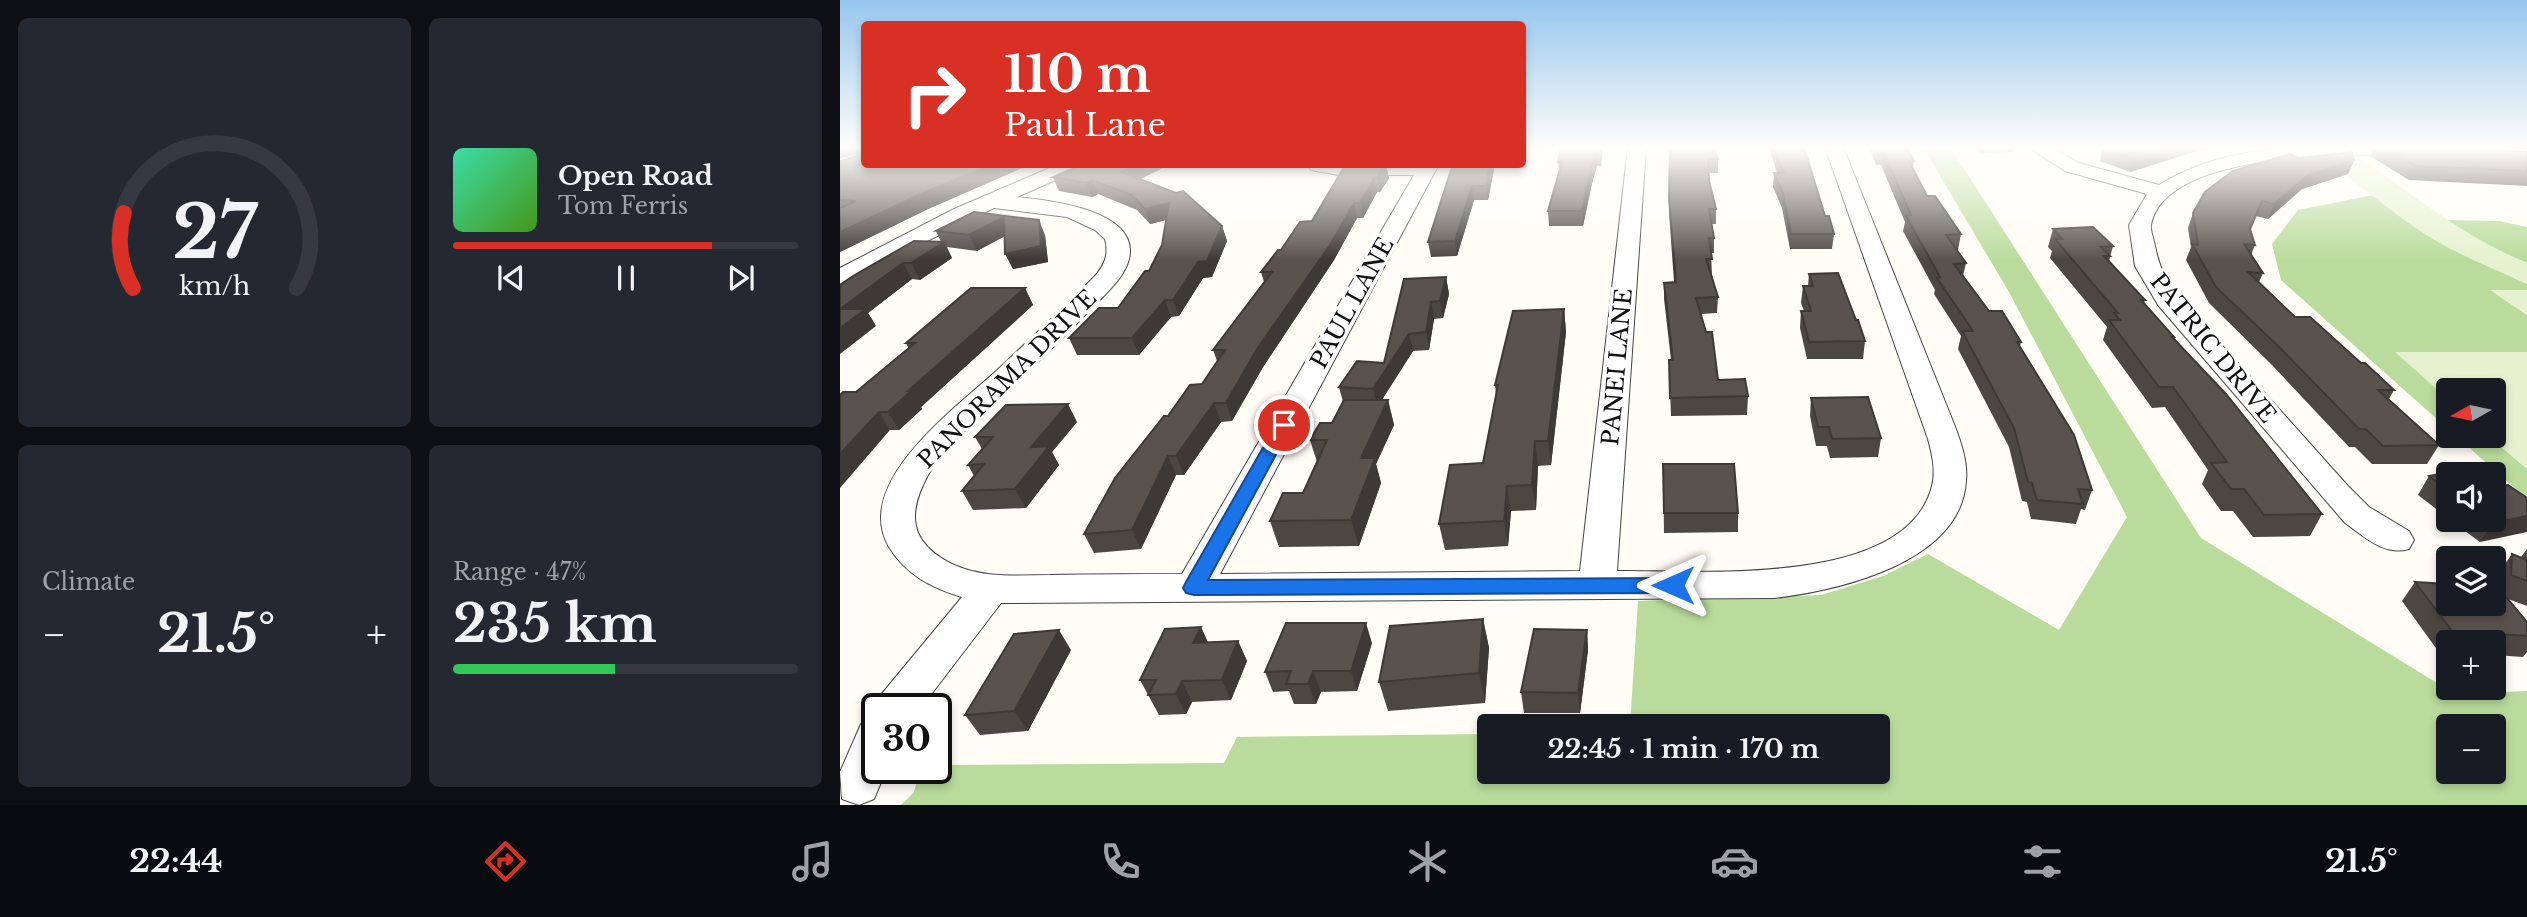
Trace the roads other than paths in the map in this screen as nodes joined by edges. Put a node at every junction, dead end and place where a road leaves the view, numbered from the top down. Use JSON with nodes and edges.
{"nodes":[{"id":1,"x":1028,"y":185,"type":"edge"},
{"id":2,"x":1418,"y":185,"type":"edge"},
{"id":3,"x":1634,"y":185,"type":"edge"},
{"id":4,"x":1848,"y":185,"type":"edge"},
{"id":5,"x":2135,"y":185,"type":"edge"},
{"id":6,"x":2173,"y":185,"type":"edge"},
{"id":7,"x":2161,"y":192,"type":"junction"},
{"id":8,"x":990,"y":201,"type":"junction"},
{"id":9,"x":842,"y":275,"type":"edge"},
{"id":10,"x":2396,"y":540,"type":"dead end"},
{"id":11,"x":1597,"y":586,"type":"junction"},
{"id":12,"x":1194,"y":588,"type":"junction"},
{"id":13,"x":990,"y":589,"type":"junction"},
{"id":14,"x":908,"y":693,"type":"edge"},
{"id":15,"x":861,"y":777,"type":"edge"},
{"id":16,"x":858,"y":784,"type":"dead end"}],
"edges":[{"from":1,"to":8,"type":"street"},
{"from":2,"to":12,"type":"street","name":"PAUL LANE"},
{"from":3,"to":11,"type":"street","name":"PANEI LANE"},
{"from":4,"to":11,"type":"street","name":"PANORAMA DRIVE"},
{"from":5,"to":7,"type":"street"},
{"from":6,"to":7,"type":"street","name":"PATRIC DRIVE"},
{"from":7,"to":10,"type":"street","name":"PATRIC DRIVE"},
{"from":8,"to":9,"type":"street"},
{"from":8,"to":13,"type":"street","name":"PANORAMA DRIVE"},
{"from":11,"to":12,"type":"street","name":"PANORAMA DRIVE"},
{"from":12,"to":13,"type":"street","name":"PANORAMA DRIVE"},
{"from":13,"to":14,"type":"street"},
{"from":15,"to":16,"type":"street"}]}
